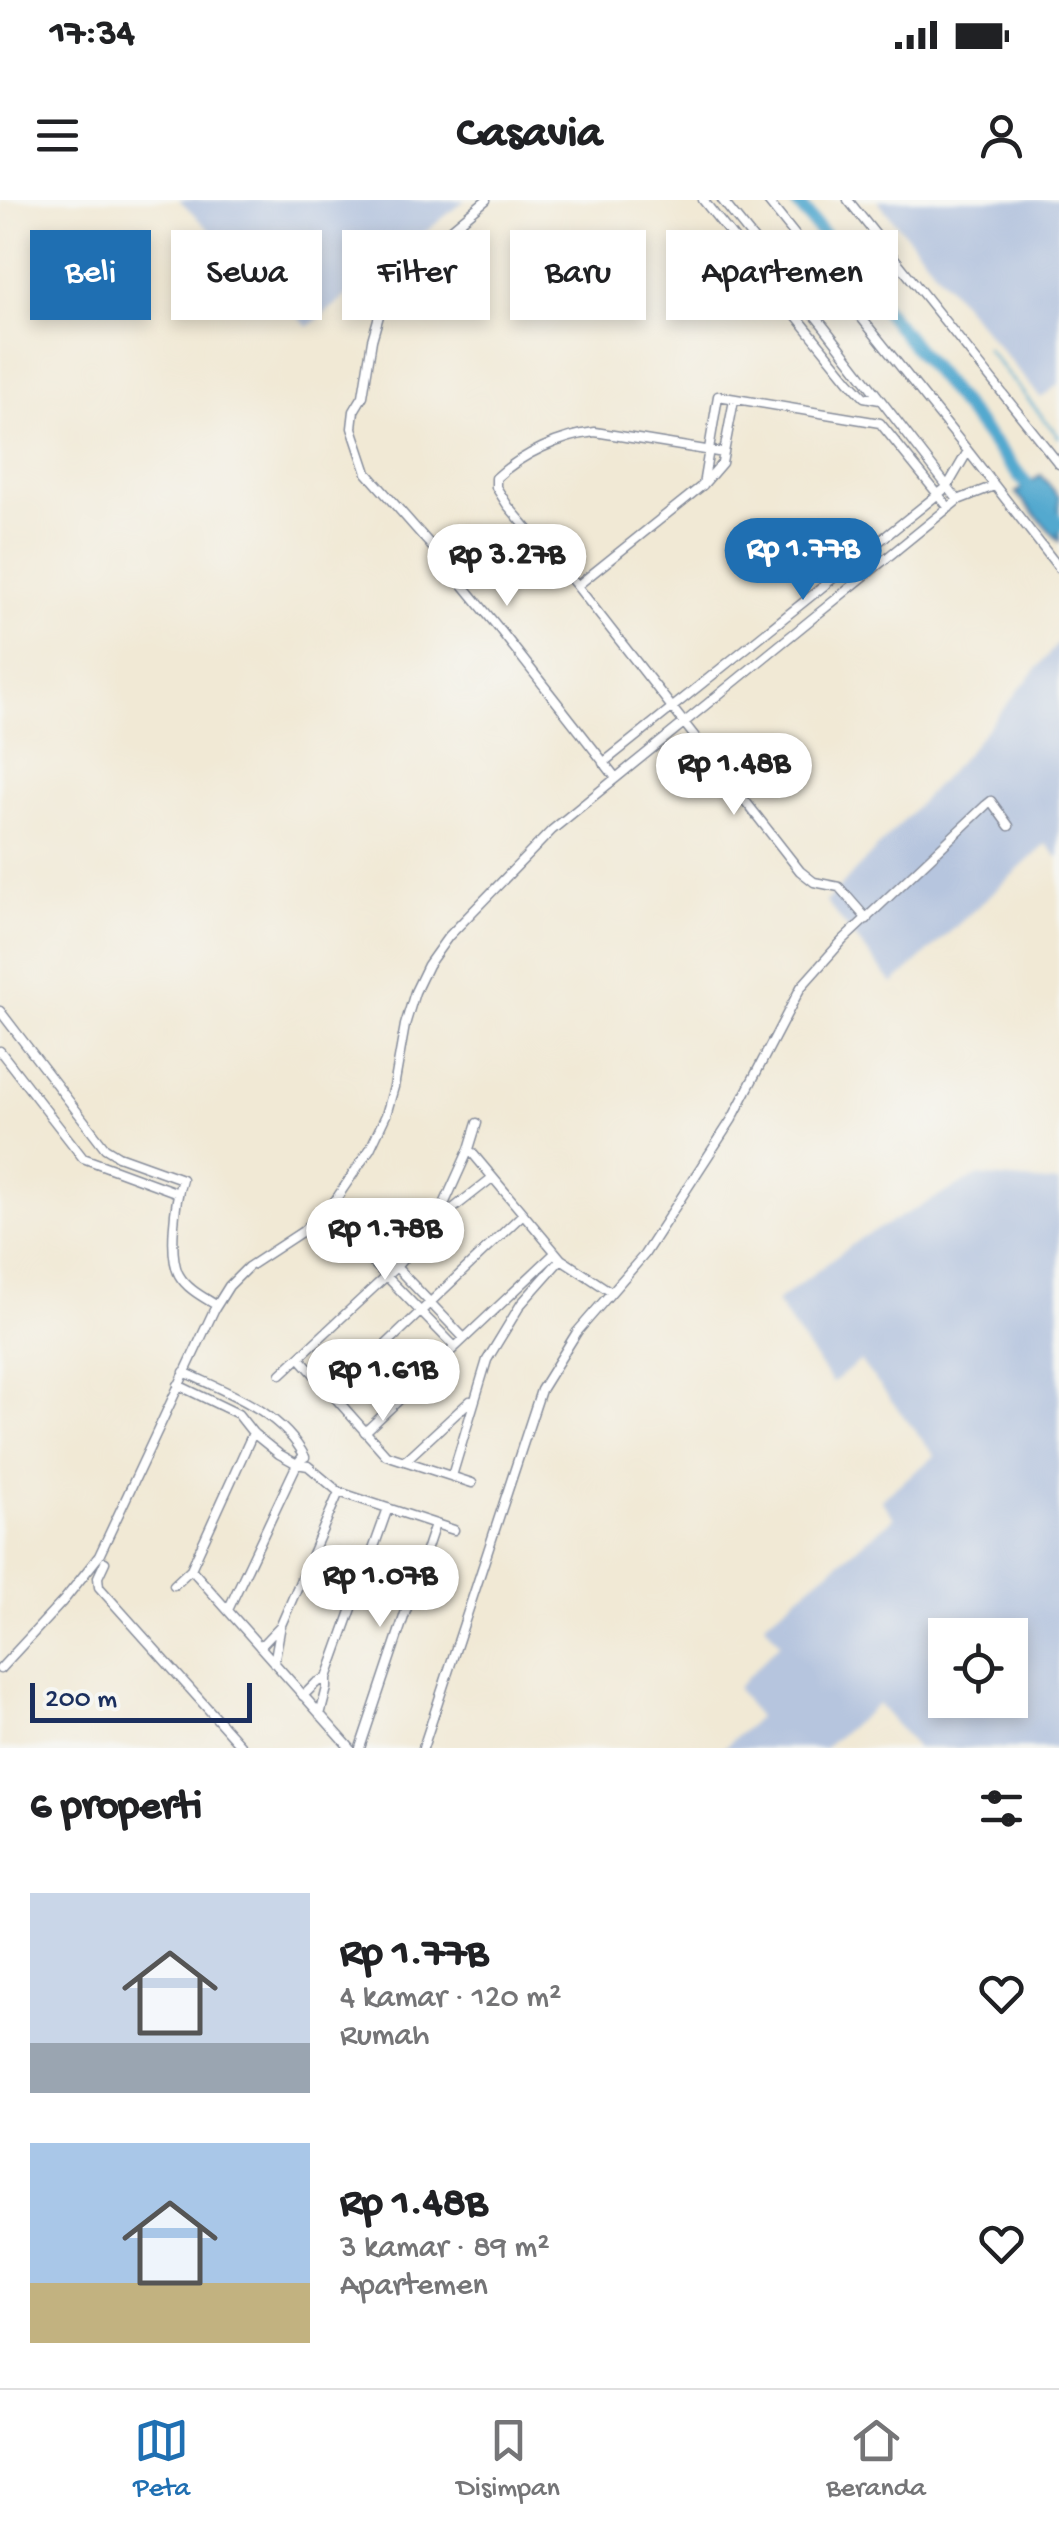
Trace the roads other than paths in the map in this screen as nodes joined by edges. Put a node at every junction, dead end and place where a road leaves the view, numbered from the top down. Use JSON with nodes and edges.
{"nodes":[{"id":1,"x":486,"y":200,"type":"edge"},
{"id":2,"x":703,"y":200,"type":"edge"},
{"id":3,"x":722,"y":200,"type":"edge"},
{"id":4,"x":767,"y":200,"type":"edge"},
{"id":5,"x":848,"y":200,"type":"edge"},
{"id":6,"x":734,"y":400,"type":"junction"},
{"id":7,"x":881,"y":400,"type":"junction"},
{"id":8,"x":968,"y":450,"type":"junction"},
{"id":9,"x":708,"y":451,"type":"junction"},
{"id":10,"x":724,"y":453,"type":"junction"},
{"id":11,"x":1058,"y":462,"type":"edge"},
{"id":12,"x":703,"y":484,"type":"junction"},
{"id":13,"x":947,"y":486,"type":"junction"},
{"id":14,"x":994,"y":486,"type":"junction"},
{"id":15,"x":938,"y":494,"type":"junction"},
{"id":16,"x":958,"y":500,"type":"junction"},
{"id":17,"x":949,"y":508,"type":"junction"},
{"id":18,"x":1059,"y":568,"type":"edge"},
{"id":19,"x":576,"y":586,"type":"junction"},
{"id":20,"x":672,"y":708,"type":"junction"},
{"id":21,"x":684,"y":724,"type":"junction"},
{"id":22,"x":605,"y":762,"type":"junction"},
{"id":23,"x":617,"y":778,"type":"junction"},
{"id":24,"x":1009,"y":826,"type":"dead end"},
{"id":25,"x":868,"y":919,"type":"junction"},
{"id":26,"x":0,"y":1011,"type":"edge"},
{"id":27,"x":0,"y":1052,"type":"edge"},
{"id":28,"x":478,"y":1123,"type":"dead end"},
{"id":29,"x":105,"y":1148,"type":"junction"},
{"id":30,"x":469,"y":1149,"type":"junction"},
{"id":31,"x":99,"y":1163,"type":"junction"},
{"id":32,"x":492,"y":1178,"type":"junction"},
{"id":33,"x":178,"y":1193,"type":"junction"},
{"id":34,"x":334,"y":1202,"type":"junction"},
{"id":35,"x":324,"y":1212,"type":"junction"},
{"id":36,"x":523,"y":1214,"type":"junction"},
{"id":37,"x":436,"y":1222,"type":"junction"},
{"id":38,"x":558,"y":1256,"type":"junction"},
{"id":39,"x":396,"y":1267,"type":"junction"},
{"id":40,"x":386,"y":1276,"type":"junction"},
{"id":41,"x":611,"y":1292,"type":"junction"},
{"id":42,"x":430,"y":1303,"type":"junction"},
{"id":43,"x":216,"y":1305,"type":"junction"},
{"id":44,"x":420,"y":1312,"type":"junction"},
{"id":45,"x":464,"y":1338,"type":"junction"},
{"id":46,"x":455,"y":1347,"type":"junction"},
{"id":47,"x":299,"y":1357,"type":"junction"},
{"id":48,"x":184,"y":1372,"type":"junction"},
{"id":49,"x":281,"y":1374,"type":"dead end"},
{"id":50,"x":178,"y":1384,"type":"junction"},
{"id":51,"x":332,"y":1395,"type":"junction"},
{"id":52,"x":473,"y":1398,"type":"junction"},
{"id":53,"x":244,"y":1401,"type":"junction"},
{"id":54,"x":238,"y":1414,"type":"junction"},
{"id":55,"x":365,"y":1432,"type":"junction"},
{"id":56,"x":253,"y":1434,"type":"junction"},
{"id":57,"x":304,"y":1455,"type":"junction"},
{"id":58,"x":405,"y":1460,"type":"junction"},
{"id":59,"x":297,"y":1464,"type":"junction"},
{"id":60,"x":308,"y":1466,"type":"junction"},
{"id":61,"x":452,"y":1476,"type":"junction"},
{"id":62,"x":472,"y":1483,"type":"dead end"},
{"id":63,"x":339,"y":1492,"type":"junction"},
{"id":64,"x":388,"y":1508,"type":"junction"},
{"id":65,"x":435,"y":1524,"type":"junction"},
{"id":66,"x":454,"y":1530,"type":"dead end"},
{"id":67,"x":104,"y":1562,"type":"dead end"},
{"id":68,"x":191,"y":1569,"type":"junction"},
{"id":69,"x":174,"y":1585,"type":"dead end"},
{"id":70,"x":228,"y":1610,"type":"junction"},
{"id":71,"x":281,"y":1624,"type":"junction"},
{"id":72,"x":260,"y":1647,"type":"junction"},
{"id":73,"x":274,"y":1663,"type":"junction"},
{"id":74,"x":0,"y":1669,"type":"edge"},
{"id":75,"x":327,"y":1678,"type":"junction"},
{"id":76,"x":303,"y":1696,"type":"junction"},
{"id":77,"x":320,"y":1715,"type":"junction"},
{"id":78,"x":243,"y":1748,"type":"edge"},
{"id":79,"x":350,"y":1748,"type":"edge"},
{"id":80,"x":360,"y":1748,"type":"edge"},
{"id":81,"x":423,"y":1748,"type":"edge"}],
"edges":[{"from":1,"to":22,"type":"street"},
{"from":2,"to":7,"type":"street"},
{"from":3,"to":7,"type":"street"},
{"from":4,"to":8,"type":"street"},
{"from":5,"to":11,"type":"street"},
{"from":6,"to":9,"type":"street"},
{"from":6,"to":10,"type":"street"},
{"from":6,"to":15,"type":"street"},
{"from":7,"to":13,"type":"street"},
{"from":8,"to":13,"type":"street"},
{"from":8,"to":14,"type":"street"},
{"from":9,"to":10,"type":"street"},
{"from":9,"to":12,"type":"street"},
{"from":9,"to":19,"type":"street"},
{"from":10,"to":12,"type":"street"},
{"from":12,"to":19,"type":"street"},
{"from":13,"to":15,"type":"street"},
{"from":13,"to":16,"type":"street"},
{"from":14,"to":16,"type":"street"},
{"from":14,"to":18,"type":"street"},
{"from":15,"to":17,"type":"street"},
{"from":15,"to":20,"type":"street"},
{"from":16,"to":17,"type":"street"},
{"from":17,"to":21,"type":"street"},
{"from":19,"to":20,"type":"street"},
{"from":20,"to":21,"type":"street"},
{"from":20,"to":22,"type":"street"},
{"from":21,"to":23,"type":"street"},
{"from":21,"to":25,"type":"street"},
{"from":22,"to":23,"type":"street"},
{"from":23,"to":34,"type":"street"},
{"from":24,"to":25,"type":"street"},
{"from":25,"to":41,"type":"street"},
{"from":26,"to":29,"type":"street"},
{"from":27,"to":31,"type":"street"},
{"from":28,"to":30,"type":"street"},
{"from":29,"to":31,"type":"street"},
{"from":29,"to":33,"type":"street"},
{"from":30,"to":32,"type":"street"},
{"from":30,"to":37,"type":"street"},
{"from":31,"to":33,"type":"street"},
{"from":32,"to":36,"type":"street"},
{"from":32,"to":37,"type":"street"},
{"from":33,"to":43,"type":"street"},
{"from":34,"to":35,"type":"street"},
{"from":34,"to":39,"type":"street"},
{"from":35,"to":40,"type":"street"},
{"from":35,"to":43,"type":"street"},
{"from":36,"to":38,"type":"street"},
{"from":36,"to":42,"type":"street"},
{"from":37,"to":39,"type":"street"},
{"from":38,"to":41,"type":"street"},
{"from":38,"to":45,"type":"street"},
{"from":38,"to":52,"type":"street"},
{"from":39,"to":40,"type":"street"},
{"from":39,"to":42,"type":"street"},
{"from":40,"to":44,"type":"street"},
{"from":40,"to":47,"type":"street"},
{"from":41,"to":81,"type":"street"},
{"from":42,"to":44,"type":"street"},
{"from":42,"to":45,"type":"street"},
{"from":43,"to":48,"type":"street"},
{"from":44,"to":46,"type":"street"},
{"from":44,"to":51,"type":"street"},
{"from":45,"to":46,"type":"street"},
{"from":46,"to":55,"type":"street"},
{"from":47,"to":49,"type":"street"},
{"from":47,"to":51,"type":"street"},
{"from":48,"to":50,"type":"street"},
{"from":48,"to":53,"type":"street"},
{"from":50,"to":54,"type":"street"},
{"from":50,"to":74,"type":"street"},
{"from":51,"to":55,"type":"street"},
{"from":52,"to":58,"type":"street"},
{"from":52,"to":61,"type":"street"},
{"from":53,"to":54,"type":"street"},
{"from":53,"to":57,"type":"street"},
{"from":54,"to":56,"type":"street"},
{"from":55,"to":58,"type":"street"},
{"from":56,"to":59,"type":"street"},
{"from":56,"to":68,"type":"street"},
{"from":57,"to":59,"type":"street"},
{"from":57,"to":60,"type":"street"},
{"from":58,"to":61,"type":"street"},
{"from":59,"to":60,"type":"street"},
{"from":59,"to":70,"type":"street"},
{"from":60,"to":63,"type":"street"},
{"from":61,"to":62,"type":"street"},
{"from":63,"to":64,"type":"street"},
{"from":63,"to":71,"type":"street"},
{"from":64,"to":65,"type":"street"},
{"from":64,"to":75,"type":"street"},
{"from":65,"to":66,"type":"street"},
{"from":65,"to":80,"type":"street"},
{"from":67,"to":78,"type":"street"},
{"from":68,"to":69,"type":"street"},
{"from":68,"to":70,"type":"street"},
{"from":70,"to":72,"type":"street"},
{"from":71,"to":72,"type":"street"},
{"from":71,"to":73,"type":"street"},
{"from":72,"to":73,"type":"street"},
{"from":73,"to":76,"type":"street"},
{"from":75,"to":76,"type":"street"},
{"from":75,"to":77,"type":"street"},
{"from":76,"to":77,"type":"street"},
{"from":77,"to":79,"type":"street"}]}
